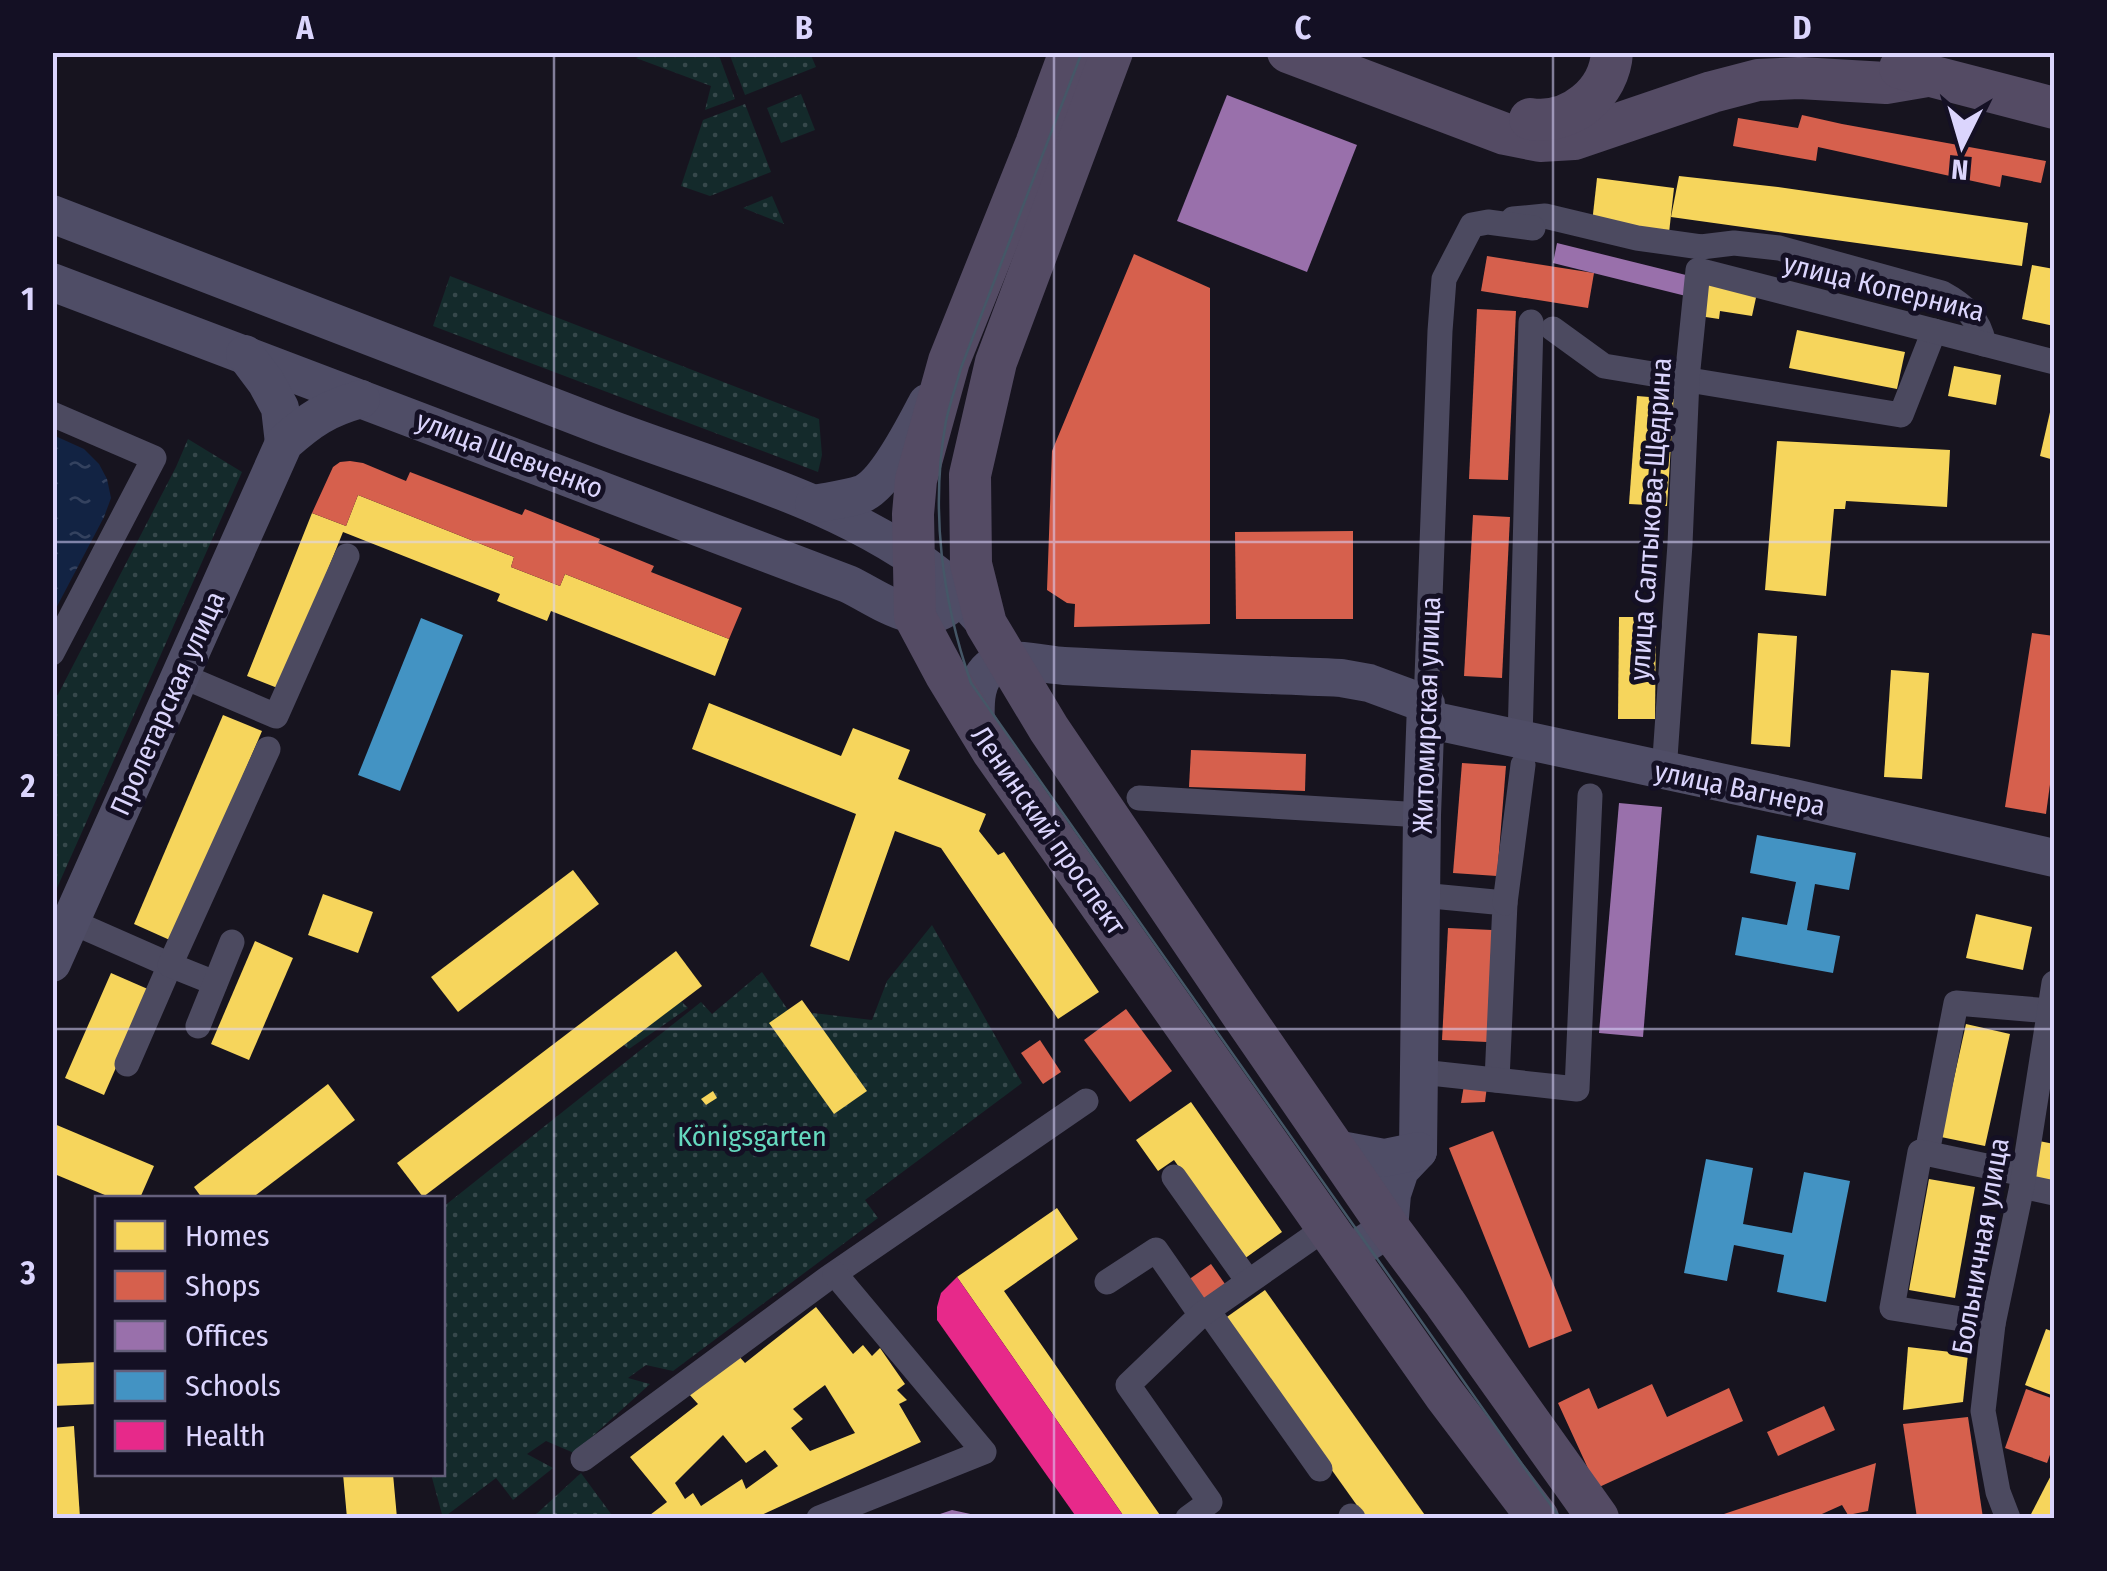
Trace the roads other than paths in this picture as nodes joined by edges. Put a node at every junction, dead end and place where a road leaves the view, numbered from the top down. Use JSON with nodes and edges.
{"nodes":[{"id":1,"x":1057,"y":52,"type":"edge"},
{"id":2,"x":1288,"y":52,"type":"edge"},
{"id":3,"x":1349,"y":52,"type":"edge"},
{"id":4,"x":1612,"y":52,"type":"edge"},
{"id":5,"x":1847,"y":52,"type":"edge"},
{"id":6,"x":1102,"y":55,"type":"edge"},
{"id":7,"x":1927,"y":76,"type":"junction"},
{"id":8,"x":1051,"y":105,"type":"junction"},
{"id":9,"x":2054,"y":108,"type":"edge"},
{"id":10,"x":52,"y":214,"type":"edge"},
{"id":11,"x":1488,"y":222,"type":"junction"},
{"id":12,"x":1533,"y":228,"type":"dead end"},
{"id":13,"x":1698,"y":270,"type":"joint"},
{"id":14,"x":52,"y":282,"type":"edge"},
{"id":15,"x":1934,"y":331,"type":"junction"},
{"id":16,"x":1984,"y":344,"type":"junction"},
{"id":17,"x":245,"y":354,"type":"junction"},
{"id":18,"x":949,"y":361,"type":"junction"},
{"id":19,"x":2054,"y":362,"type":"edge"},
{"id":20,"x":1687,"y":379,"type":"junction"},
{"id":21,"x":362,"y":398,"type":"junction"},
{"id":22,"x":52,"y":414,"type":"edge"},
{"id":23,"x":594,"y":423,"type":"junction"},
{"id":24,"x":284,"y":443,"type":"junction"},
{"id":25,"x":574,"y":478,"type":"junction"},
{"id":26,"x":814,"y":504,"type":"junction"},
{"id":27,"x":347,"y":556,"type":"dead end"},
{"id":28,"x":914,"y":558,"type":"junction"},
{"id":29,"x":980,"y":610,"type":"junction"},
{"id":30,"x":915,"y":617,"type":"junction"},
{"id":31,"x":52,"y":653,"type":"edge"},
{"id":32,"x":180,"y":675,"type":"junction"},
{"id":33,"x":1426,"y":712,"type":"junction"},
{"id":34,"x":976,"y":726,"type":"junction"},
{"id":35,"x":268,"y":749,"type":"dead end"},
{"id":36,"x":1521,"y":753,"type":"junction"},
{"id":37,"x":1664,"y":772,"type":"junction"},
{"id":38,"x":1590,"y":796,"type":"dead end"},
{"id":39,"x":1139,"y":798,"type":"dead end"},
{"id":40,"x":1422,"y":814,"type":"junction"},
{"id":41,"x":2054,"y":858,"type":"edge"},
{"id":42,"x":1422,"y":895,"type":"junction"},
{"id":43,"x":1506,"y":903,"type":"junction"},
{"id":44,"x":70,"y":921,"type":"junction"},
{"id":45,"x":232,"y":942,"type":"dead end"},
{"id":46,"x":52,"y":963,"type":"edge"},
{"id":47,"x":170,"y":965,"type":"junction"},
{"id":48,"x":215,"y":983,"type":"junction"},
{"id":49,"x":2054,"y":983,"type":"edge"},
{"id":50,"x":2050,"y":1011,"type":"junction"},
{"id":51,"x":198,"y":1026,"type":"dead end"},
{"id":52,"x":127,"y":1064,"type":"dead end"},
{"id":53,"x":1421,"y":1072,"type":"junction"},
{"id":54,"x":1497,"y":1080,"type":"junction"},
{"id":55,"x":1086,"y":1101,"type":"dead end"},
{"id":56,"x":1335,"y":1150,"type":"junction"},
{"id":57,"x":1418,"y":1150,"type":"junction"},
{"id":58,"x":1926,"y":1153,"type":"junction"},
{"id":59,"x":1174,"y":1177,"type":"dead end"},
{"id":60,"x":2023,"y":1180,"type":"junction"},
{"id":61,"x":2054,"y":1192,"type":"edge"},
{"id":62,"x":1389,"y":1228,"type":"junction"},
{"id":63,"x":1337,"y":1241,"type":"junction"},
{"id":64,"x":835,"y":1274,"type":"junction"},
{"id":65,"x":1248,"y":1281,"type":"junction"},
{"id":66,"x":1107,"y":1282,"type":"dead end"},
{"id":67,"x":1205,"y":1313,"type":"junction"},
{"id":68,"x":1993,"y":1324,"type":"junction"},
{"id":69,"x":582,"y":1459,"type":"dead end"},
{"id":70,"x":1320,"y":1469,"type":"dead end"},
{"id":71,"x":819,"y":1518,"type":"edge"},
{"id":72,"x":1188,"y":1518,"type":"edge"},
{"id":73,"x":1538,"y":1518,"type":"edge"},
{"id":74,"x":1598,"y":1518,"type":"edge"},
{"id":75,"x":2008,"y":1518,"type":"edge"}],
"edges":[{"from":1,"to":8,"type":"main road"},
{"from":2,"to":7,"type":"main road"},
{"from":3,"to":4,"type":"main road"},
{"from":5,"to":7,"type":"main road"},
{"from":6,"to":8,"type":"main road","name":"Ленинский проспект"},
{"from":6,"to":29,"type":"main road","name":"Ленинский проспект"},
{"from":7,"to":9,"type":"main road"},
{"from":8,"to":18,"type":"main road","name":"Ленинский проспект"},
{"from":10,"to":23,"type":"main road"},
{"from":11,"to":12,"type":"street"},
{"from":11,"to":16,"type":"street"},
{"from":11,"to":33,"type":"street","name":"Житомирская улица"},
{"from":13,"to":15,"type":"street","name":"улица Коперника"},
{"from":13,"to":20,"type":"street","name":"улица Салтыкова-Щедрина"},
{"from":14,"to":17,"type":"main road","name":"улица Шевченко"},
{"from":15,"to":16,"type":"street","name":"улица Коперника"},
{"from":15,"to":20,"type":"street"},
{"from":16,"to":19,"type":"street","name":"улица Коперника"},
{"from":17,"to":21,"type":"main road","name":"улица Шевченко"},
{"from":17,"to":24,"type":"main road"},
{"from":18,"to":26,"type":"main road"},
{"from":18,"to":28,"type":"main road","name":"Ленинский проспект"},
{"from":20,"to":36,"type":"street"},
{"from":20,"to":37,"type":"street","name":"улица Салтыкова-Щедрина"},
{"from":21,"to":24,"type":"main road","name":"Пролетарская улица"},
{"from":21,"to":25,"type":"main road","name":"улица Шевченко"},
{"from":22,"to":31,"type":"street"},
{"from":23,"to":25,"type":"main road"},
{"from":23,"to":26,"type":"main road"},
{"from":24,"to":32,"type":"main road","name":"Пролетарская улица"},
{"from":25,"to":30,"type":"main road","name":"улица Шевченко"},
{"from":26,"to":28,"type":"main road"},
{"from":27,"to":32,"type":"street"},
{"from":28,"to":29,"type":"main road"},
{"from":28,"to":30,"type":"main road","name":"Ленинский проспект"},
{"from":29,"to":30,"type":"main road"},
{"from":29,"to":33,"type":"main road","name":"улица Вагнера"},
{"from":29,"to":34,"type":"main road"},
{"from":29,"to":56,"type":"main road","name":"Ленинский проспект"},
{"from":30,"to":34,"type":"main road","name":"Ленинский проспект"},
{"from":32,"to":44,"type":"main road","name":"Пролетарская улица"},
{"from":33,"to":36,"type":"main road","name":"улица Вагнера"},
{"from":33,"to":40,"type":"main road","name":"Житомирская улица"},
{"from":34,"to":63,"type":"main road","name":"Ленинский проспект"},
{"from":35,"to":47,"type":"street"},
{"from":36,"to":37,"type":"main road","name":"улица Вагнера"},
{"from":36,"to":43,"type":"street"},
{"from":37,"to":41,"type":"main road","name":"улица Вагнера"},
{"from":38,"to":54,"type":"street"},
{"from":39,"to":40,"type":"street"},
{"from":40,"to":42,"type":"main road","name":"Житомирская улица"},
{"from":42,"to":43,"type":"street"},
{"from":42,"to":53,"type":"main road","name":"Житомирская улица"},
{"from":43,"to":54,"type":"street"},
{"from":44,"to":46,"type":"main road","name":"Пролетарская улица"},
{"from":44,"to":47,"type":"street"},
{"from":45,"to":48,"type":"street"},
{"from":47,"to":48,"type":"street"},
{"from":47,"to":52,"type":"street"},
{"from":48,"to":51,"type":"street"},
{"from":49,"to":50,"type":"street","name":"Больничная улица"},
{"from":50,"to":58,"type":"street"},
{"from":50,"to":60,"type":"street","name":"Больничная улица"},
{"from":53,"to":54,"type":"street"},
{"from":53,"to":57,"type":"main road","name":"Житомирская улица"},
{"from":55,"to":64,"type":"street"},
{"from":56,"to":57,"type":"main road"},
{"from":56,"to":62,"type":"main road","name":"Ленинский проспект"},
{"from":57,"to":62,"type":"main road","name":"Житомирская улица"},
{"from":58,"to":60,"type":"street"},
{"from":58,"to":68,"type":"street"},
{"from":59,"to":65,"type":"street"},
{"from":60,"to":61,"type":"street"},
{"from":60,"to":68,"type":"street","name":"Больничная улица"},
{"from":62,"to":63,"type":"main road"},
{"from":62,"to":74,"type":"main road","name":"Ленинский проспект"},
{"from":63,"to":65,"type":"street"},
{"from":63,"to":73,"type":"main road","name":"Ленинский проспект"},
{"from":64,"to":69,"type":"street"},
{"from":64,"to":71,"type":"street"},
{"from":65,"to":67,"type":"street"},
{"from":66,"to":67,"type":"street"},
{"from":67,"to":70,"type":"street"},
{"from":67,"to":72,"type":"street"},
{"from":68,"to":75,"type":"street","name":"Больничная улица"}]}
